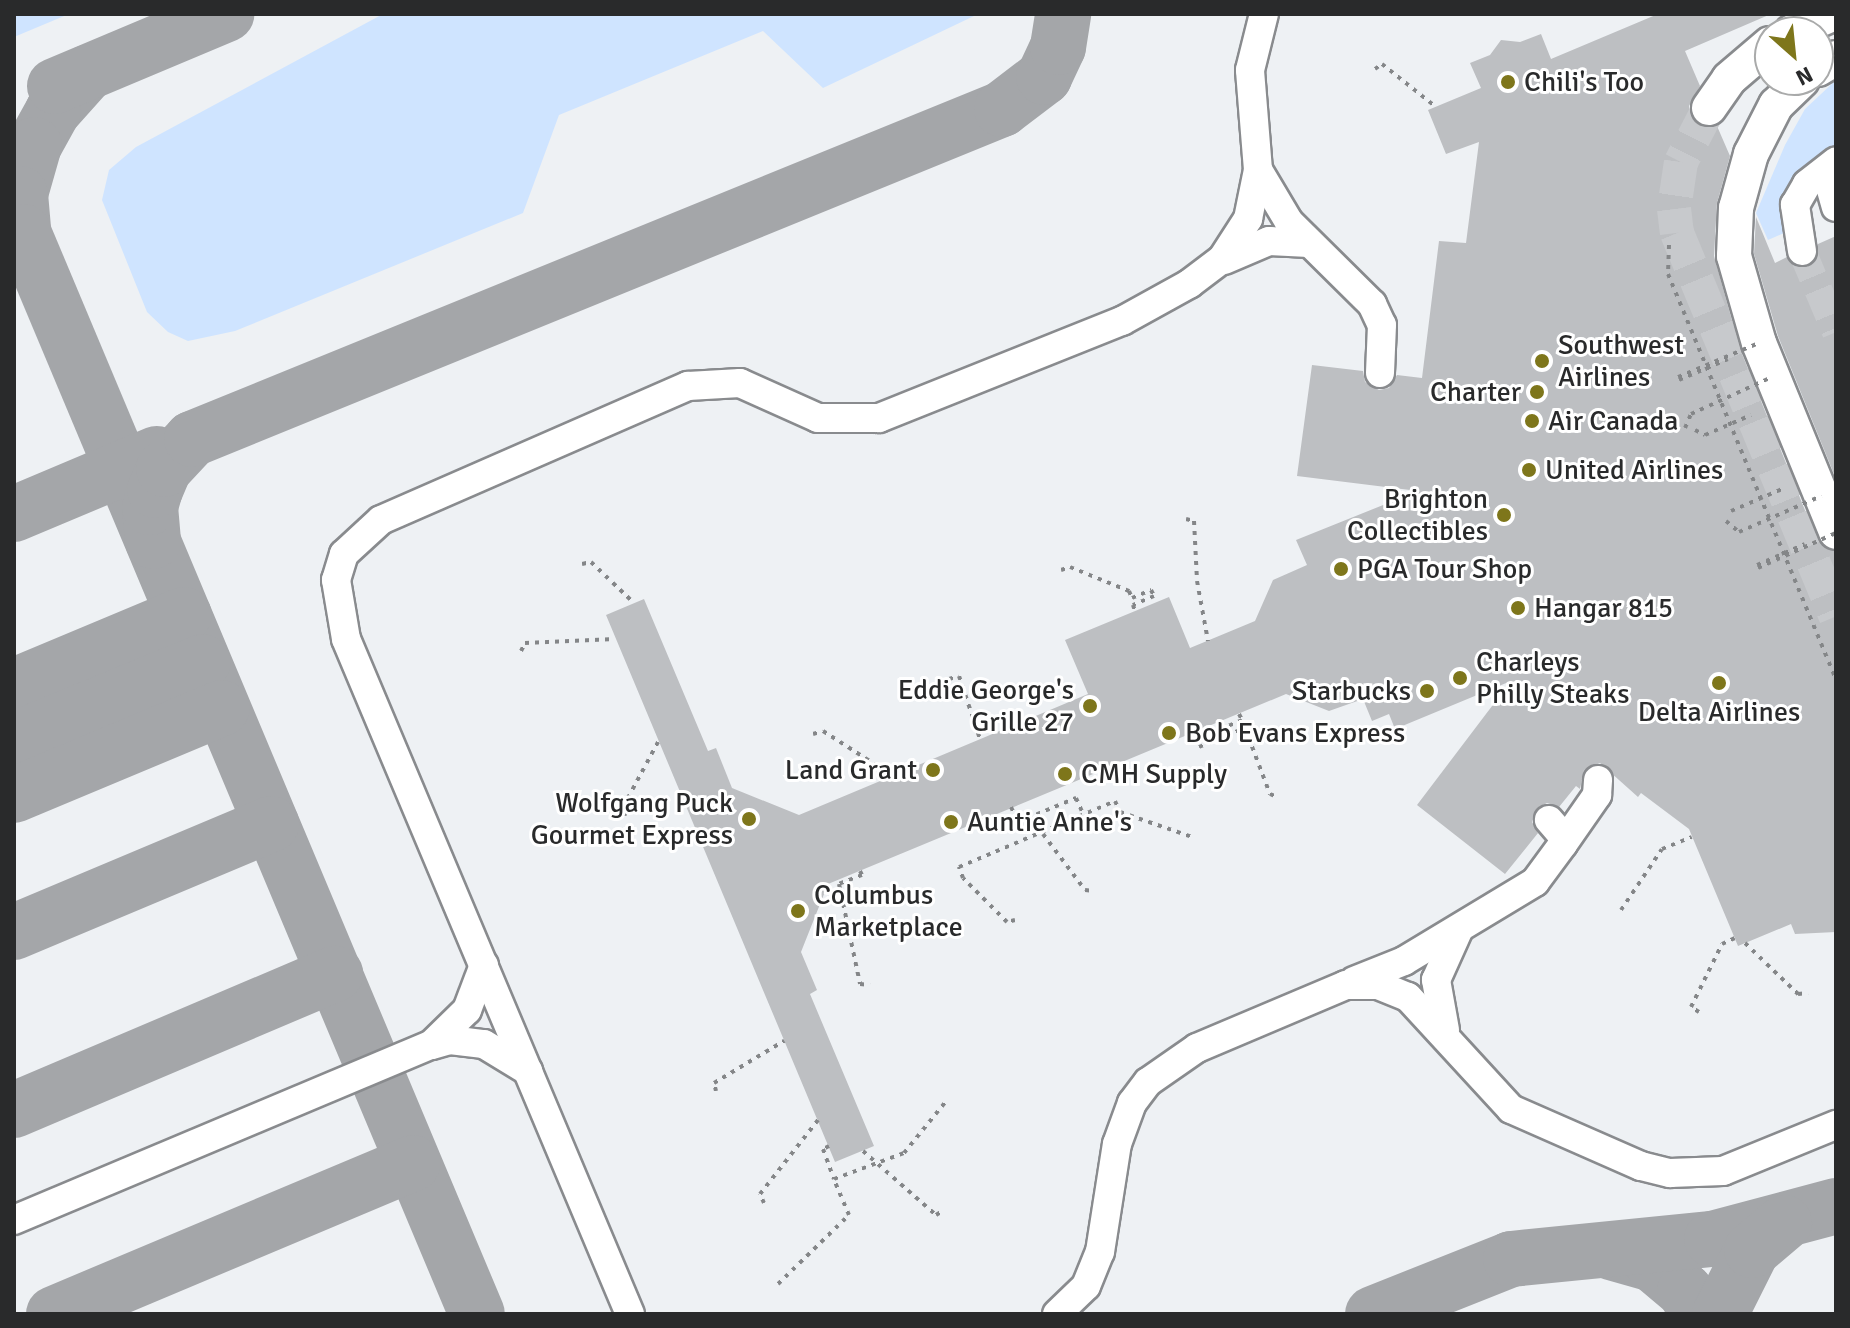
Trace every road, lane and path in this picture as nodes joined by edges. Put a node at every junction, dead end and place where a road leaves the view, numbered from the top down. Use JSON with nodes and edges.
{"nodes":[{"id":1,"x":1264,"y":14,"type":"edge"},
{"id":2,"x":1754,"y":58,"type":"edge"},
{"id":3,"x":1375,"y":69,"type":"dead end"},
{"id":4,"x":1785,"y":96,"type":"edge"},
{"id":5,"x":1436,"y":107,"type":"dead end"},
{"id":6,"x":1709,"y":108,"type":"tunnel mouth"},
{"id":7,"x":1258,"y":170,"type":"junction"},
{"id":8,"x":1835,"y":179,"type":"edge"},
{"id":9,"x":1309,"y":243,"type":"junction"},
{"id":10,"x":1669,"y":245,"type":"dead end"},
{"id":11,"x":1802,"y":251,"type":"tunnel mouth"},
{"id":12,"x":1213,"y":266,"type":"junction"},
{"id":13,"x":1759,"y":343,"type":"junction"},
{"id":14,"x":1728,"y":359,"type":"dead end"},
{"id":15,"x":1707,"y":367,"type":"junction"},
{"id":16,"x":1380,"y":373,"type":"dead end"},
{"id":17,"x":1772,"y":377,"type":"junction"},
{"id":18,"x":1751,"y":415,"type":"dead end"},
{"id":19,"x":1730,"y":425,"type":"junction"},
{"id":20,"x":1685,"y":428,"type":"dead end"},
{"id":21,"x":1695,"y":430,"type":"dead end"},
{"id":22,"x":1782,"y":489,"type":"dead end"},
{"id":23,"x":1821,"y":496,"type":"junction"},
{"id":24,"x":1760,"y":499,"type":"junction"},
{"id":25,"x":1731,"y":511,"type":"dead end"},
{"id":26,"x":1186,"y":519,"type":"dead end"},
{"id":27,"x":1726,"y":521,"type":"dead end"},
{"id":28,"x":1836,"y":533,"type":"edge"},
{"id":29,"x":1805,"y":544,"type":"dead end"},
{"id":30,"x":1782,"y":554,"type":"junction"},
{"id":31,"x":582,"y":564,"type":"dead end"},
{"id":32,"x":1061,"y":570,"type":"dead end"},
{"id":33,"x":634,"y":603,"type":"dead end"},
{"id":34,"x":1135,"y":611,"type":"dead end"},
{"id":35,"x":615,"y":639,"type":"dead end"},
{"id":36,"x":1208,"y":641,"type":"dead end"},
{"id":37,"x":521,"y":651,"type":"dead end"},
{"id":38,"x":949,"y":679,"type":"dead end"},
{"id":39,"x":1836,"y":680,"type":"edge"},
{"id":40,"x":1239,"y":714,"type":"dead end"},
{"id":41,"x":813,"y":734,"type":"dead end"},
{"id":42,"x":980,"y":739,"type":"dead end"},
{"id":43,"x":658,"y":742,"type":"dead end"},
{"id":44,"x":893,"y":776,"type":"dead end"},
{"id":45,"x":1598,"y":780,"type":"dead end"},
{"id":46,"x":1278,"y":797,"type":"dead end"},
{"id":47,"x":1011,"y":807,"type":"dead end"},
{"id":48,"x":625,"y":816,"type":"dead end"},
{"id":49,"x":1084,"y":816,"type":"junction"},
{"id":50,"x":1043,"y":834,"type":"junction"},
{"id":51,"x":1192,"y":837,"type":"dead end"},
{"id":52,"x":1692,"y":837,"type":"dead end"},
{"id":53,"x":860,"y":871,"type":"dead end"},
{"id":54,"x":1094,"y":891,"type":"dead end"},
{"id":55,"x":1621,"y":910,"type":"dead end"},
{"id":56,"x":1015,"y":920,"type":"dead end"},
{"id":57,"x":1460,"y":928,"type":"junction"},
{"id":58,"x":1735,"y":938,"type":"dead end"},
{"id":59,"x":1745,"y":943,"type":"dead end"},
{"id":60,"x":484,"y":965,"type":"junction"},
{"id":61,"x":870,"y":985,"type":"dead end"},
{"id":62,"x":1346,"y":985,"type":"junction"},
{"id":63,"x":1808,"y":993,"type":"dead end"},
{"id":64,"x":1699,"y":1012,"type":"dead end"},
{"id":65,"x":1449,"y":1038,"type":"junction"},
{"id":66,"x":784,"y":1041,"type":"dead end"},
{"id":67,"x":431,"y":1045,"type":"junction"},
{"id":68,"x":528,"y":1071,"type":"junction"},
{"id":69,"x":716,"y":1091,"type":"dead end"},
{"id":70,"x":947,"y":1100,"type":"dead end"},
{"id":71,"x":818,"y":1120,"type":"dead end"},
{"id":72,"x":1836,"y":1125,"type":"edge"},
{"id":73,"x":829,"y":1146,"type":"dead end"},
{"id":74,"x":863,"y":1151,"type":"dead end"},
{"id":75,"x":834,"y":1179,"type":"junction"},
{"id":76,"x":764,"y":1203,"type":"dead end"},
{"id":77,"x":944,"y":1210,"type":"dead end"},
{"id":78,"x":14,"y":1220,"type":"edge"},
{"id":79,"x":778,"y":1284,"type":"dead end"},
{"id":80,"x":630,"y":1314,"type":"edge"},
{"id":81,"x":1057,"y":1314,"type":"edge"}],
"edges":[{"from":1,"to":7,"type":"lane"},
{"from":2,"to":6,"type":"main road"},
{"from":3,"to":5,"type":"path"},
{"from":4,"to":13,"type":"main road"},
{"from":7,"to":9,"type":"lane"},
{"from":7,"to":12,"type":"lane"},
{"from":8,"to":11,"type":"lane"},
{"from":9,"to":12,"type":"lane"},
{"from":9,"to":16,"type":"lane"},
{"from":10,"to":15,"type":"path"},
{"from":12,"to":60,"type":"lane"},
{"from":13,"to":15,"type":"path","bridge":true},
{"from":13,"to":17,"type":"main road"},
{"from":14,"to":15,"type":"path"},
{"from":15,"to":19,"type":"path"},
{"from":17,"to":20,"type":"path","bridge":true},
{"from":17,"to":23,"type":"main road"},
{"from":18,"to":19,"type":"path"},
{"from":19,"to":21,"type":"path"},
{"from":19,"to":24,"type":"path"},
{"from":22,"to":24,"type":"path"},
{"from":23,"to":27,"type":"path","bridge":true},
{"from":23,"to":28,"type":"main road"},
{"from":24,"to":25,"type":"path"},
{"from":24,"to":30,"type":"path"},
{"from":26,"to":36,"type":"path"},
{"from":28,"to":30,"type":"path","bridge":true},
{"from":29,"to":30,"type":"path"},
{"from":30,"to":39,"type":"path"},
{"from":31,"to":33,"type":"path"},
{"from":32,"to":34,"type":"path"},
{"from":35,"to":37,"type":"path"},
{"from":38,"to":42,"type":"path"},
{"from":40,"to":46,"type":"path"},
{"from":41,"to":44,"type":"path"},
{"from":43,"to":48,"type":"path"},
{"from":45,"to":57,"type":"lane"},
{"from":47,"to":49,"type":"path"},
{"from":49,"to":50,"type":"path"},
{"from":49,"to":51,"type":"path"},
{"from":50,"to":54,"type":"path"},
{"from":50,"to":56,"type":"path"},
{"from":52,"to":55,"type":"path"},
{"from":53,"to":61,"type":"path"},
{"from":57,"to":62,"type":"lane"},
{"from":57,"to":65,"type":"lane"},
{"from":58,"to":64,"type":"path"},
{"from":59,"to":63,"type":"path"},
{"from":60,"to":67,"type":"lane"},
{"from":60,"to":68,"type":"lane"},
{"from":62,"to":65,"type":"lane"},
{"from":62,"to":81,"type":"lane"},
{"from":65,"to":72,"type":"lane"},
{"from":66,"to":69,"type":"path"},
{"from":67,"to":68,"type":"lane"},
{"from":67,"to":78,"type":"lane"},
{"from":68,"to":80,"type":"lane"},
{"from":70,"to":75,"type":"path"},
{"from":71,"to":76,"type":"path"},
{"from":73,"to":75,"type":"path"},
{"from":74,"to":77,"type":"path","bridge":true},
{"from":75,"to":79,"type":"path"}]}
